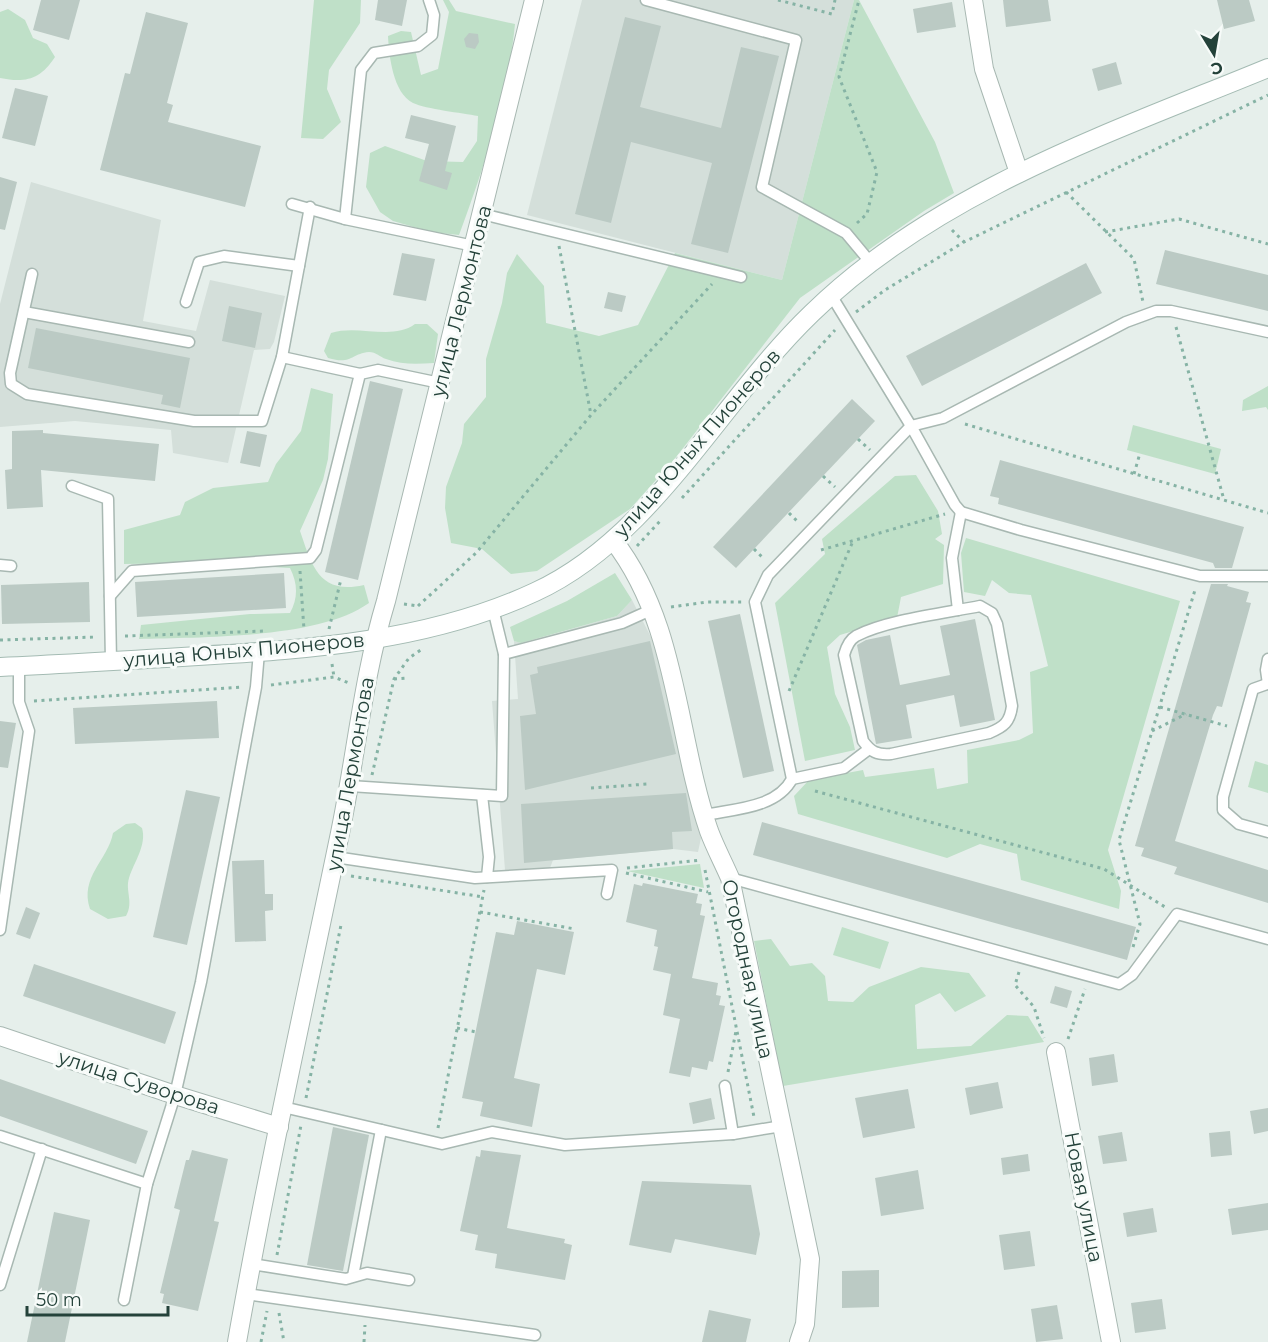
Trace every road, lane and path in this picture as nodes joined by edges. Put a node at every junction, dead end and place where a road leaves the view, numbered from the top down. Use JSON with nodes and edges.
{"nodes":[{"id":1,"x":429,"y":0,"type":"edge"},
{"id":2,"x":534,"y":0,"type":"edge"},
{"id":3,"x":646,"y":0,"type":"edge"},
{"id":4,"x":778,"y":0,"type":"edge"},
{"id":5,"x":836,"y":0,"type":"edge"},
{"id":6,"x":859,"y":0,"type":"edge"},
{"id":7,"x":973,"y":0,"type":"edge"},
{"id":8,"x":1268,"y":68,"type":"edge"},
{"id":9,"x":1268,"y":95,"type":"edge"},
{"id":10,"x":1019,"y":173,"type":"junction"},
{"id":11,"x":1066,"y":192,"type":"junction"},
{"id":12,"x":292,"y":204,"type":"dead end"},
{"id":13,"x":309,"y":207,"type":"junction"},
{"id":14,"x":482,"y":214,"type":"junction"},
{"id":15,"x":345,"y":219,"type":"junction"},
{"id":16,"x":556,"y":232,"type":"junction"},
{"id":17,"x":1105,"y":232,"type":"junction"},
{"id":18,"x":846,"y":233,"type":"junction"},
{"id":19,"x":1268,"y":244,"type":"edge"},
{"id":20,"x":474,"y":246,"type":"junction"},
{"id":21,"x":871,"y":262,"type":"junction"},
{"id":22,"x":299,"y":266,"type":"junction"},
{"id":23,"x":722,"y":272,"type":"junction"},
{"id":24,"x":32,"y":274,"type":"dead end"},
{"id":25,"x":741,"y":277,"type":"dead end"},
{"id":26,"x":831,"y":295,"type":"junction"},
{"id":27,"x":186,"y":302,"type":"dead end"},
{"id":28,"x":1171,"y":311,"type":"junction"},
{"id":29,"x":24,"y":312,"type":"junction"},
{"id":30,"x":1145,"y":315,"type":"junction"},
{"id":31,"x":846,"y":320,"type":"junction"},
{"id":32,"x":1268,"y":332,"type":"edge"},
{"id":33,"x":189,"y":342,"type":"dead end"},
{"id":34,"x":282,"y":357,"type":"junction"},
{"id":35,"x":360,"y":374,"type":"junction"},
{"id":36,"x":440,"y":383,"type":"junction"},
{"id":37,"x":591,"y":415,"type":"junction"},
{"id":38,"x":943,"y":417,"type":"junction"},
{"id":39,"x":911,"y":426,"type":"junction"},
{"id":40,"x":1140,"y":453,"type":"dead end"},
{"id":41,"x":1134,"y":474,"type":"junction"},
{"id":42,"x":72,"y":486,"type":"dead end"},
{"id":43,"x":1225,"y":501,"type":"junction"},
{"id":44,"x":674,"y":506,"type":"dead end"},
{"id":45,"x":958,"y":508,"type":"junction"},
{"id":46,"x":1268,"y":513,"type":"edge"},
{"id":47,"x":667,"y":515,"type":"dead end"},
{"id":48,"x":613,"y":540,"type":"junction"},
{"id":49,"x":853,"y":541,"type":"junction"},
{"id":50,"x":821,"y":550,"type":"dead end"},
{"id":51,"x":626,"y":557,"type":"junction"},
{"id":52,"x":299,"y":561,"type":"junction"},
{"id":53,"x":1200,"y":576,"type":"junction"},
{"id":54,"x":1268,"y":576,"type":"edge"},
{"id":55,"x":341,"y":579,"type":"dead end"},
{"id":56,"x":110,"y":596,"type":"junction"},
{"id":57,"x":756,"y":602,"type":"junction"},
{"id":58,"x":399,"y":603,"type":"dead end"},
{"id":59,"x":418,"y":606,"type":"junction"},
{"id":60,"x":493,"y":609,"type":"junction"},
{"id":61,"x":653,"y":609,"type":"junction"},
{"id":62,"x":958,"y":610,"type":"junction"},
{"id":63,"x":421,"y":617,"type":"dead end"},
{"id":64,"x":312,"y":629,"type":"dead end"},
{"id":65,"x":320,"y":629,"type":"dead end"},
{"id":66,"x":292,"y":630,"type":"dead end"},
{"id":67,"x":304,"y":630,"type":"junction"},
{"id":68,"x":270,"y":631,"type":"dead end"},
{"id":69,"x":111,"y":637,"type":"junction"},
{"id":70,"x":375,"y":639,"type":"junction"},
{"id":71,"x":0,"y":640,"type":"edge"},
{"id":72,"x":427,"y":640,"type":"dead end"},
{"id":73,"x":260,"y":652,"type":"junction"},
{"id":74,"x":504,"y":654,"type":"junction"},
{"id":75,"x":1268,"y":659,"type":"edge"},
{"id":76,"x":111,"y":661,"type":"junction"},
{"id":77,"x":332,"y":662,"type":"dead end"},
{"id":78,"x":19,"y":666,"type":"junction"},
{"id":79,"x":0,"y":667,"type":"edge"},
{"id":80,"x":334,"y":677,"type":"junction"},
{"id":81,"x":408,"y":678,"type":"dead end"},
{"id":82,"x":394,"y":679,"type":"junction"},
{"id":83,"x":1268,"y":684,"type":"edge"},
{"id":84,"x":256,"y":687,"type":"junction"},
{"id":85,"x":352,"y":687,"type":"dead end"},
{"id":86,"x":19,"y":702,"type":"junction"},
{"id":87,"x":1160,"y":707,"type":"junction"},
{"id":88,"x":1186,"y":714,"type":"junction"},
{"id":89,"x":779,"y":716,"type":"junction"},
{"id":90,"x":1241,"y":730,"type":"junction"},
{"id":91,"x":1152,"y":731,"type":"junction"},
{"id":92,"x":869,"y":749,"type":"junction"},
{"id":93,"x":792,"y":779,"type":"junction"},
{"id":94,"x":648,"y":784,"type":"dead end"},
{"id":95,"x":350,"y":786,"type":"junction"},
{"id":96,"x":370,"y":788,"type":"junction"},
{"id":97,"x":591,"y":788,"type":"dead end"},
{"id":98,"x":786,"y":791,"type":"junction"},
{"id":99,"x":482,"y":795,"type":"junction"},
{"id":100,"x":707,"y":823,"type":"junction"},
{"id":101,"x":1268,"y":832,"type":"edge"},
{"id":102,"x":707,"y":851,"type":"dead end"},
{"id":103,"x":335,"y":857,"type":"junction"},
{"id":104,"x":355,"y":860,"type":"junction"},
{"id":105,"x":612,"y":870,"type":"junction"},
{"id":106,"x":351,"y":876,"type":"junction"},
{"id":107,"x":487,"y":877,"type":"junction"},
{"id":108,"x":730,"y":878,"type":"junction"},
{"id":109,"x":349,"y":887,"type":"dead end"},
{"id":110,"x":1132,"y":888,"type":"junction"},
{"id":111,"x":708,"y":892,"type":"junction"},
{"id":112,"x":607,"y":894,"type":"dead end"},
{"id":113,"x":483,"y":897,"type":"junction"},
{"id":114,"x":480,"y":912,"type":"junction"},
{"id":115,"x":1177,"y":914,"type":"junction"},
{"id":116,"x":342,"y":921,"type":"dead end"},
{"id":117,"x":575,"y":929,"type":"dead end"},
{"id":118,"x":0,"y":930,"type":"edge"},
{"id":119,"x":1268,"y":939,"type":"edge"},
{"id":120,"x":1023,"y":957,"type":"junction"},
{"id":121,"x":1089,"y":975,"type":"junction"},
{"id":122,"x":1132,"y":975,"type":"junction"},
{"id":123,"x":1074,"y":1027,"type":"dead end"},
{"id":124,"x":458,"y":1028,"type":"junction"},
{"id":125,"x":737,"y":1029,"type":"junction"},
{"id":126,"x":476,"y":1032,"type":"dead end"},
{"id":127,"x":0,"y":1036,"type":"edge"},
{"id":128,"x":1056,"y":1052,"type":"joint"},
{"id":129,"x":725,"y":1086,"type":"joint"},
{"id":130,"x":175,"y":1095,"type":"junction"},
{"id":131,"x":283,"y":1107,"type":"junction"},
{"id":132,"x":303,"y":1112,"type":"junction"},
{"id":133,"x":782,"y":1126,"type":"junction"},
{"id":134,"x":279,"y":1127,"type":"junction"},
{"id":135,"x":381,"y":1130,"type":"junction"},
{"id":136,"x":757,"y":1130,"type":"junction"},
{"id":137,"x":733,"y":1134,"type":"junction"},
{"id":138,"x":0,"y":1136,"type":"edge"},
{"id":139,"x":435,"y":1142,"type":"junction"},
{"id":140,"x":42,"y":1149,"type":"junction"},
{"id":141,"x":147,"y":1184,"type":"junction"},
{"id":142,"x":252,"y":1264,"type":"junction"},
{"id":143,"x":275,"y":1267,"type":"junction"},
{"id":144,"x":353,"y":1276,"type":"junction"},
{"id":145,"x":409,"y":1280,"type":"dead end"},
{"id":146,"x":0,"y":1285,"type":"edge"},
{"id":147,"x":246,"y":1294,"type":"junction"},
{"id":148,"x":273,"y":1299,"type":"junction"},
{"id":149,"x":124,"y":1300,"type":"dead end"},
{"id":150,"x":534,"y":1335,"type":"dead end"},
{"id":151,"x":237,"y":1342,"type":"edge"},
{"id":152,"x":261,"y":1342,"type":"edge"},
{"id":153,"x":284,"y":1342,"type":"edge"},
{"id":154,"x":799,"y":1342,"type":"edge"},
{"id":155,"x":1111,"y":1342,"type":"edge"}],
"edges":[{"from":1,"to":15,"type":"lane"},
{"from":2,"to":14,"type":"street","name":"улица Лермонтова"},
{"from":3,"to":18,"type":"lane"},
{"from":4,"to":5,"type":"path"},
{"from":6,"to":18,"type":"path"},
{"from":7,"to":10,"type":"street"},
{"from":8,"to":10,"type":"street","name":"улица Юных Пионеров"},
{"from":9,"to":11,"type":"path"},
{"from":10,"to":21,"type":"street","name":"улица Юных Пионеров"},
{"from":11,"to":17,"type":"path"},
{"from":11,"to":31,"type":"path"},
{"from":12,"to":13,"type":"lane"},
{"from":13,"to":15,"type":"lane"},
{"from":13,"to":22,"type":"lane"},
{"from":14,"to":16,"type":"lane"},
{"from":14,"to":20,"type":"street","name":"улица Лермонтова"},
{"from":15,"to":20,"type":"lane"},
{"from":16,"to":23,"type":"lane"},
{"from":16,"to":37,"type":"path"},
{"from":17,"to":19,"type":"path"},
{"from":17,"to":30,"type":"path"},
{"from":18,"to":21,"type":"lane"},
{"from":20,"to":36,"type":"street","name":"улица Лермонтова"},
{"from":21,"to":26,"type":"street","name":"улица Юных Пионеров"},
{"from":22,"to":27,"type":"lane"},
{"from":22,"to":34,"type":"lane"},
{"from":23,"to":25,"type":"lane"},
{"from":23,"to":37,"type":"path"},
{"from":24,"to":29,"type":"lane"},
{"from":26,"to":31,"type":"lane"},
{"from":26,"to":48,"type":"street","name":"улица Юных Пионеров"},
{"from":28,"to":30,"type":"lane"},
{"from":28,"to":32,"type":"lane"},
{"from":28,"to":43,"type":"path"},
{"from":29,"to":33,"type":"lane"},
{"from":29,"to":34,"type":"lane"},
{"from":30,"to":38,"type":"lane"},
{"from":31,"to":39,"type":"lane"},
{"from":31,"to":44,"type":"path"},
{"from":34,"to":35,"type":"lane"},
{"from":35,"to":36,"type":"lane"},
{"from":35,"to":52,"type":"lane"},
{"from":36,"to":70,"type":"street","name":"улица Лермонтова"},
{"from":37,"to":59,"type":"path"},
{"from":38,"to":39,"type":"lane"},
{"from":38,"to":41,"type":"path"},
{"from":39,"to":45,"type":"lane"},
{"from":39,"to":57,"type":"lane"},
{"from":40,"to":41,"type":"path"},
{"from":41,"to":43,"type":"path"},
{"from":42,"to":56,"type":"lane"},
{"from":43,"to":46,"type":"path"},
{"from":45,"to":49,"type":"path"},
{"from":45,"to":53,"type":"lane"},
{"from":45,"to":62,"type":"lane"},
{"from":47,"to":51,"type":"path"},
{"from":48,"to":51,"type":"street","name":"Огородная улица"},
{"from":48,"to":60,"type":"street","name":"улица Юных Пионеров"},
{"from":49,"to":50,"type":"path"},
{"from":49,"to":89,"type":"path"},
{"from":51,"to":61,"type":"street","name":"Огородная улица"},
{"from":52,"to":56,"type":"lane"},
{"from":52,"to":67,"type":"path"},
{"from":53,"to":54,"type":"lane"},
{"from":53,"to":87,"type":"path"},
{"from":55,"to":65,"type":"path"},
{"from":56,"to":69,"type":"lane"},
{"from":57,"to":61,"type":"path"},
{"from":57,"to":89,"type":"lane"},
{"from":58,"to":59,"type":"path"},
{"from":59,"to":63,"type":"path"},
{"from":60,"to":70,"type":"street","name":"улица Юных Пионеров"},
{"from":60,"to":74,"type":"lane"},
{"from":61,"to":74,"type":"lane"},
{"from":61,"to":100,"type":"street","name":"Огородная улица"},
{"from":62,"to":92,"type":"lane"},
{"from":62,"to":92,"type":"lane"},
{"from":64,"to":67,"type":"path"},
{"from":66,"to":67,"type":"path"},
{"from":68,"to":69,"type":"path"},
{"from":69,"to":71,"type":"path"},
{"from":69,"to":76,"type":"lane"},
{"from":70,"to":73,"type":"street","name":"улица Юных Пионеров"},
{"from":70,"to":95,"type":"street","name":"улица Лермонтова"},
{"from":72,"to":82,"type":"path"},
{"from":73,"to":76,"type":"street","name":"улица Юных Пионеров"},
{"from":73,"to":84,"type":"lane"},
{"from":74,"to":99,"type":"lane"},
{"from":75,"to":83,"type":"lane"},
{"from":76,"to":78,"type":"street","name":"улица Юных Пионеров"},
{"from":77,"to":80,"type":"path"},
{"from":78,"to":79,"type":"street","name":"улица Юных Пионеров"},
{"from":78,"to":86,"type":"lane"},
{"from":80,"to":84,"type":"path"},
{"from":80,"to":85,"type":"path"},
{"from":81,"to":82,"type":"path"},
{"from":82,"to":96,"type":"path"},
{"from":83,"to":90,"type":"lane"},
{"from":84,"to":86,"type":"path"},
{"from":84,"to":130,"type":"lane"},
{"from":86,"to":118,"type":"lane"},
{"from":87,"to":88,"type":"path"},
{"from":87,"to":91,"type":"path"},
{"from":88,"to":90,"type":"path"},
{"from":88,"to":91,"type":"path"},
{"from":89,"to":93,"type":"lane"},
{"from":90,"to":101,"type":"lane"},
{"from":91,"to":110,"type":"path"},
{"from":92,"to":93,"type":"lane"},
{"from":93,"to":98,"type":"lane"},
{"from":94,"to":97,"type":"path"},
{"from":95,"to":96,"type":"lane"},
{"from":95,"to":103,"type":"street","name":"улица Лермонтова"},
{"from":96,"to":99,"type":"lane"},
{"from":98,"to":100,"type":"lane"},
{"from":98,"to":110,"type":"path"},
{"from":99,"to":107,"type":"lane"},
{"from":100,"to":102,"type":"lane"},
{"from":100,"to":108,"type":"street","name":"Огородная улица"},
{"from":103,"to":104,"type":"lane"},
{"from":103,"to":131,"type":"street","name":"улица Лермонтова"},
{"from":104,"to":106,"type":"path"},
{"from":104,"to":107,"type":"lane"},
{"from":105,"to":107,"type":"lane"},
{"from":105,"to":111,"type":"path"},
{"from":105,"to":111,"type":"path"},
{"from":105,"to":112,"type":"lane"},
{"from":106,"to":109,"type":"path"},
{"from":106,"to":113,"type":"path"},
{"from":107,"to":113,"type":"path"},
{"from":108,"to":120,"type":"lane"},
{"from":108,"to":133,"type":"street","name":"Огородная улица"},
{"from":110,"to":115,"type":"path"},
{"from":110,"to":122,"type":"path"},
{"from":111,"to":125,"type":"path"},
{"from":113,"to":114,"type":"path"},
{"from":114,"to":117,"type":"path"},
{"from":114,"to":124,"type":"path"},
{"from":115,"to":119,"type":"lane"},
{"from":115,"to":122,"type":"lane"},
{"from":116,"to":132,"type":"path"},
{"from":120,"to":121,"type":"lane"},
{"from":120,"to":128,"type":"path"},
{"from":121,"to":122,"type":"lane"},
{"from":121,"to":123,"type":"path"},
{"from":124,"to":126,"type":"path"},
{"from":124,"to":139,"type":"path"},
{"from":125,"to":129,"type":"path"},
{"from":125,"to":136,"type":"path"},
{"from":127,"to":130,"type":"street","name":"улица Суворова"},
{"from":128,"to":155,"type":"street","name":"Новая улица"},
{"from":129,"to":137,"type":"lane"},
{"from":130,"to":134,"type":"street","name":"улица Суворова"},
{"from":130,"to":141,"type":"lane"},
{"from":131,"to":132,"type":"lane"},
{"from":131,"to":134,"type":"street","name":"улица Лермонтова"},
{"from":132,"to":135,"type":"lane"},
{"from":132,"to":143,"type":"path"},
{"from":133,"to":136,"type":"lane"},
{"from":133,"to":154,"type":"street","name":"Огородная улица"},
{"from":134,"to":142,"type":"street","name":"улица Лермонтова"},
{"from":135,"to":139,"type":"lane"},
{"from":135,"to":144,"type":"lane"},
{"from":136,"to":137,"type":"lane"},
{"from":137,"to":139,"type":"lane"},
{"from":138,"to":140,"type":"lane"},
{"from":140,"to":141,"type":"lane"},
{"from":140,"to":146,"type":"lane"},
{"from":141,"to":149,"type":"lane"},
{"from":142,"to":143,"type":"lane"},
{"from":142,"to":147,"type":"street","name":"улица Лермонтова"},
{"from":143,"to":144,"type":"lane"},
{"from":144,"to":145,"type":"lane"},
{"from":147,"to":148,"type":"lane"},
{"from":147,"to":151,"type":"street","name":"улица Лермонтова"},
{"from":148,"to":150,"type":"lane"},
{"from":148,"to":152,"type":"path"},
{"from":148,"to":153,"type":"path"}]}
